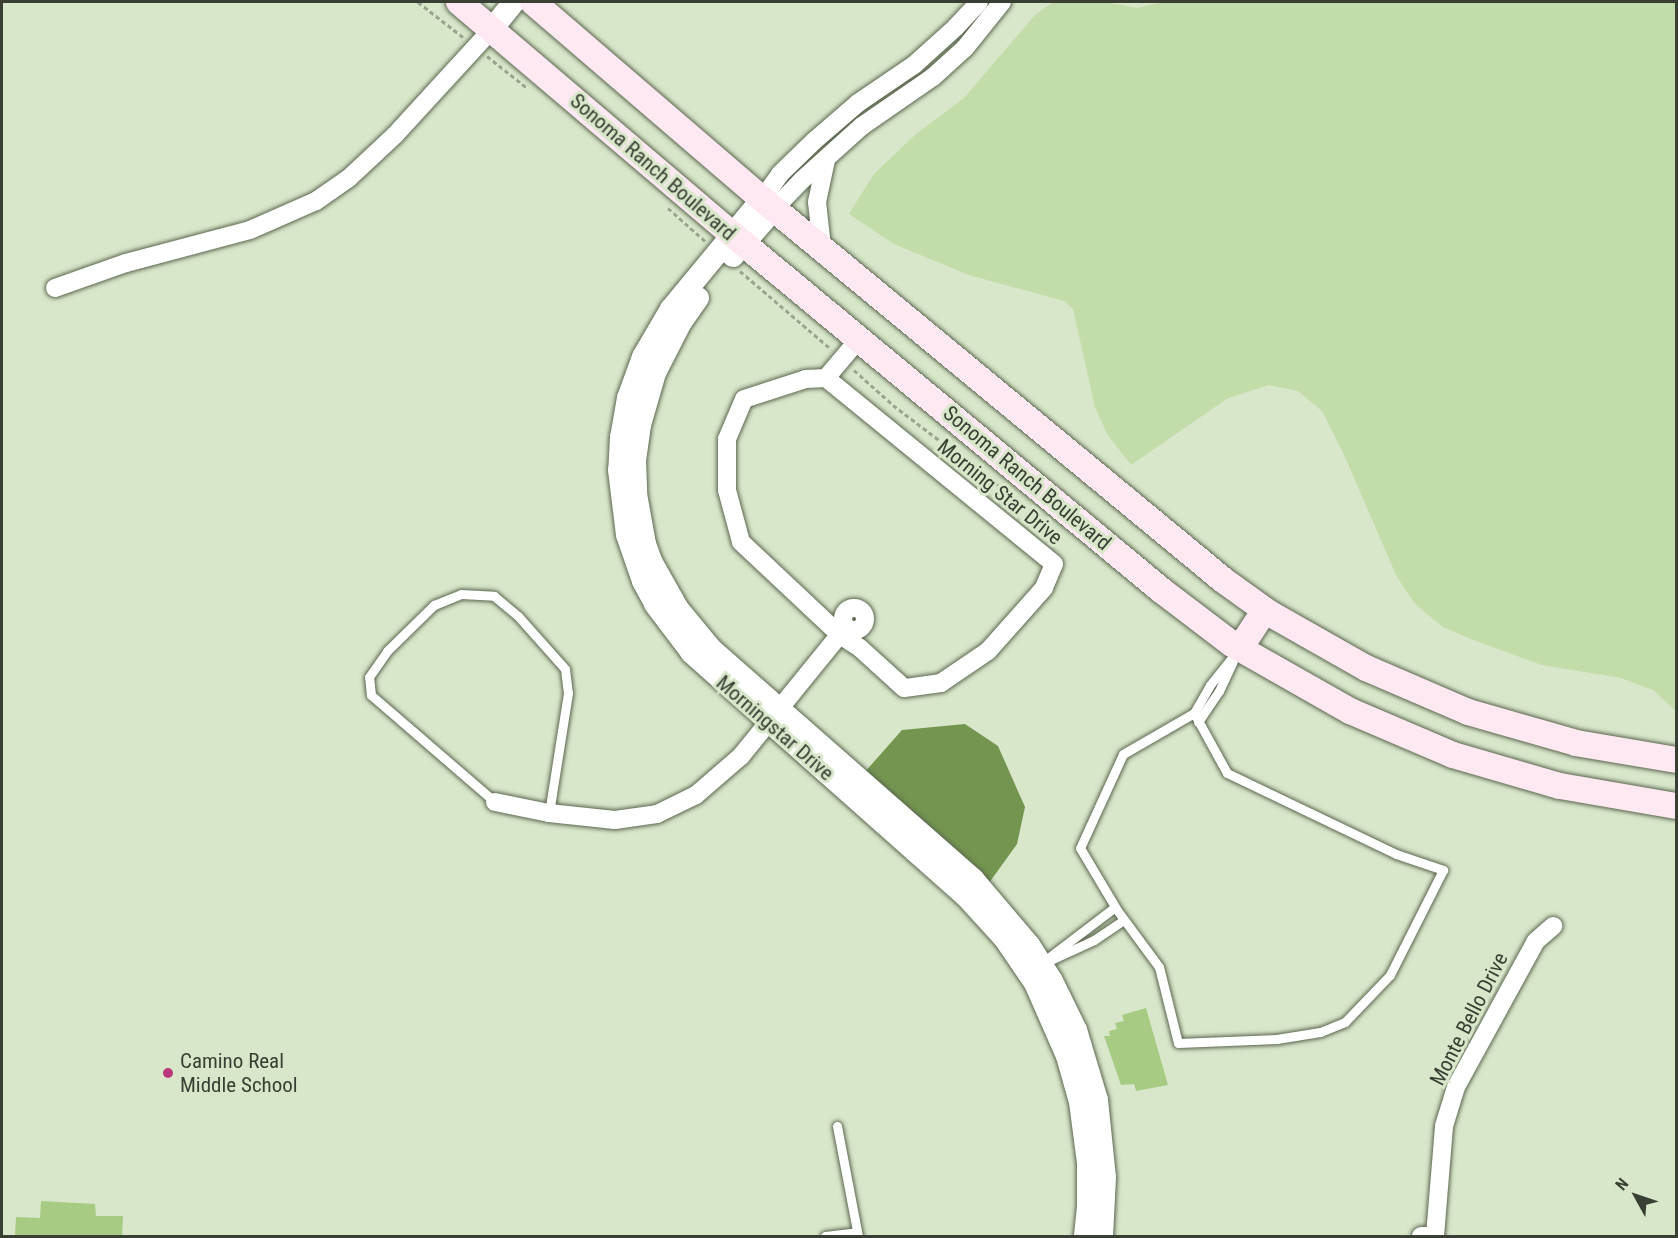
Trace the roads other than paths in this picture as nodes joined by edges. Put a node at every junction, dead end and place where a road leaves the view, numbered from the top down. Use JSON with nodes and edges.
{"nodes":[{"id":1,"x":459,"y":2,"type":"edge"},
{"id":2,"x":514,"y":2,"type":"edge"},
{"id":3,"x":533,"y":2,"type":"edge"},
{"id":4,"x":979,"y":2,"type":"edge"},
{"id":5,"x":1002,"y":2,"type":"edge"},
{"id":6,"x":492,"y":29,"type":"junction"},
{"id":7,"x":858,"y":103,"type":"junction"},
{"id":8,"x":870,"y":121,"type":"junction"},
{"id":9,"x":826,"y":160,"type":"junction"},
{"id":10,"x":768,"y":204,"type":"junction"},
{"id":11,"x":738,"y":239,"type":"junction"},
{"id":12,"x":822,"y":248,"type":"junction"},
{"id":13,"x":56,"y":288,"type":"dead end"},
{"id":14,"x":859,"y":339,"type":"junction"},
{"id":15,"x":826,"y":378,"type":"junction"},
{"id":16,"x":1265,"y":610,"type":"junction"},
{"id":17,"x":843,"y":631,"type":"junction"},
{"id":18,"x":1240,"y":648,"type":"junction"},
{"id":19,"x":1194,"y":712,"type":"junction"},
{"id":20,"x":773,"y":715,"type":"junction"},
{"id":21,"x":1198,"y":722,"type":"junction"},
{"id":22,"x":1677,"y":760,"type":"edge"},
{"id":23,"x":495,"y":802,"type":"joint"},
{"id":24,"x":1677,"y":806,"type":"edge"},
{"id":25,"x":549,"y":813,"type":"junction"},
{"id":26,"x":1116,"y":907,"type":"junction"},
{"id":27,"x":1124,"y":920,"type":"junction"},
{"id":28,"x":1553,"y":926,"type":"dead end"},
{"id":29,"x":1035,"y":968,"type":"junction"},
{"id":30,"x":837,"y":1126,"type":"dead end"},
{"id":31,"x":857,"y":1234,"type":"edge"},
{"id":32,"x":825,"y":1236,"type":"edge"},
{"id":33,"x":1084,"y":1236,"type":"edge"},
{"id":34,"x":1102,"y":1236,"type":"edge"},
{"id":35,"x":1421,"y":1236,"type":"edge"}],
"edges":[{"from":1,"to":6,"type":"main road","name":"Sonoma Ranch Boulevard"},
{"from":2,"to":6,"type":"street"},
{"from":3,"to":10,"type":"main road"},
{"from":4,"to":7,"type":"street"},
{"from":5,"to":8,"type":"street"},
{"from":6,"to":11,"type":"main road","name":"Sonoma Ranch Boulevard"},
{"from":6,"to":13,"type":"street"},
{"from":7,"to":8,"type":"lane"},
{"from":7,"to":10,"type":"street"},
{"from":8,"to":9,"type":"street"},
{"from":9,"to":10,"type":"street"},
{"from":9,"to":12,"type":"street"},
{"from":10,"to":11,"type":"street","name":"Morningstar Drive"},
{"from":10,"to":12,"type":"main road"},
{"from":11,"to":14,"type":"main road","name":"Sonoma Ranch Boulevard"},
{"from":11,"to":20,"type":"street","name":"Morningstar Drive"},
{"from":12,"to":16,"type":"main road"},
{"from":14,"to":15,"type":"street"},
{"from":14,"to":18,"type":"main road","name":"Sonoma Ranch Boulevard"},
{"from":15,"to":17,"type":"street"},
{"from":15,"to":17,"type":"street","name":"Morning Star Drive"},
{"from":16,"to":18,"type":"main road"},
{"from":16,"to":22,"type":"main road"},
{"from":17,"to":20,"type":"street"},
{"from":18,"to":19,"type":"lane"},
{"from":18,"to":21,"type":"lane"},
{"from":18,"to":24,"type":"main road","name":"Sonoma Ranch Boulevard"},
{"from":19,"to":21,"type":"lane"},
{"from":19,"to":26,"type":"lane"},
{"from":20,"to":25,"type":"street"},
{"from":20,"to":29,"type":"street","name":"Morningstar Drive"},
{"from":21,"to":27,"type":"lane"},
{"from":23,"to":25,"type":"street"},
{"from":23,"to":25,"type":"lane"},
{"from":26,"to":27,"type":"lane"},
{"from":26,"to":29,"type":"lane"},
{"from":27,"to":29,"type":"lane"},
{"from":28,"to":35,"type":"street","name":"Monte Bello Drive"},
{"from":29,"to":33,"type":"street","name":"Morningstar Drive"},
{"from":29,"to":34,"type":"street","name":"Morningstar Drive"},
{"from":30,"to":31,"type":"lane"},
{"from":31,"to":32,"type":"lane"}]}
